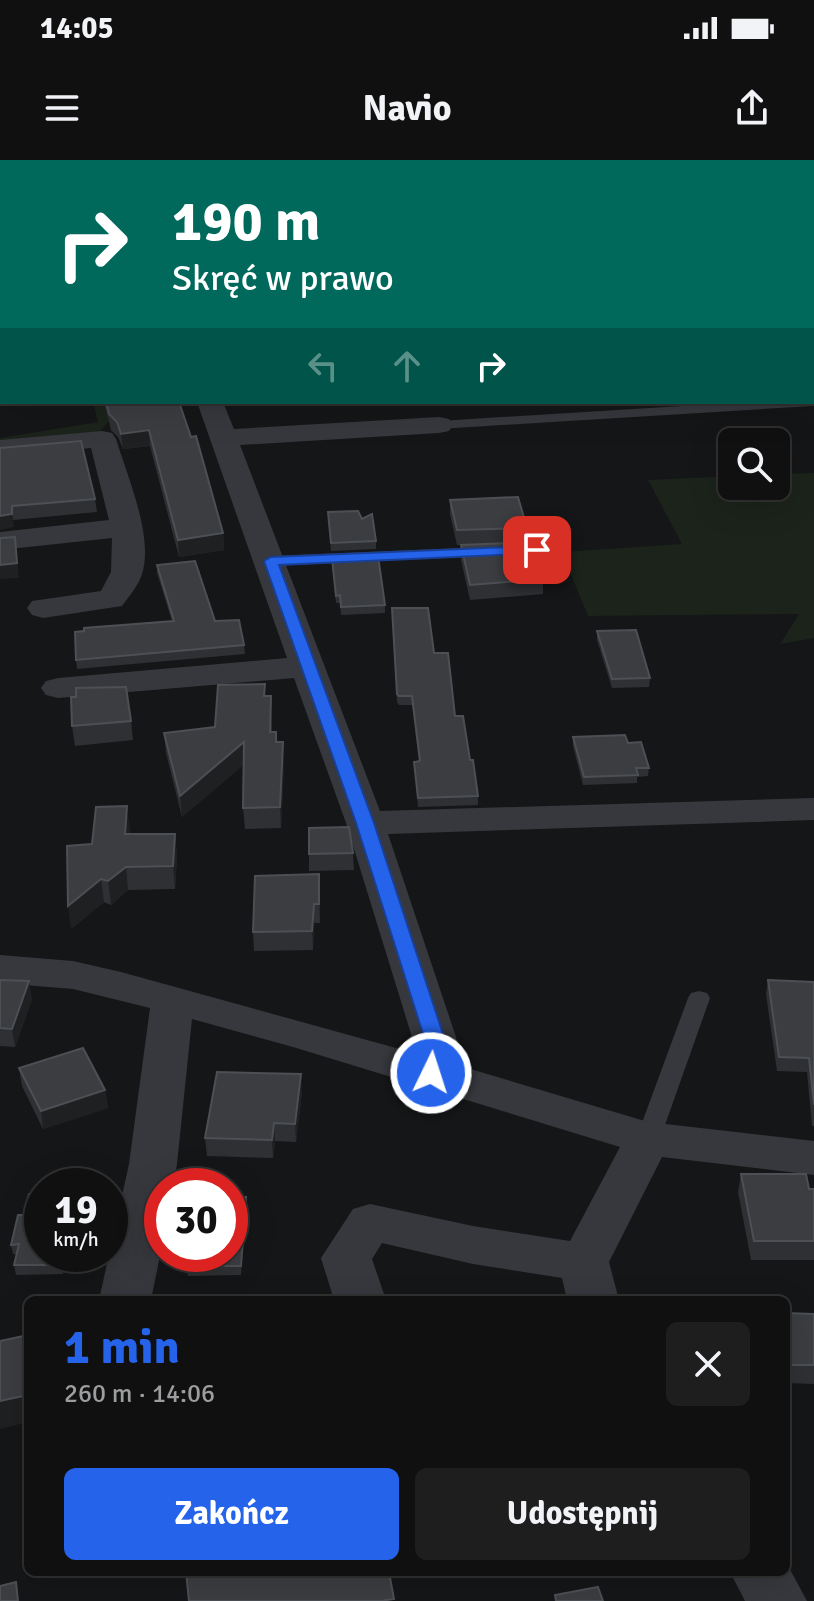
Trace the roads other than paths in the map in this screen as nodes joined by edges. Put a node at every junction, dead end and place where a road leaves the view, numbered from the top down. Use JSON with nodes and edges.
{"nodes":[{"id":1,"x":211,"y":404,"type":"edge"},
{"id":2,"x":780,"y":404,"type":"edge"},
{"id":3,"x":439,"y":425,"type":"joint"},
{"id":4,"x":223,"y":438,"type":"junction"},
{"id":5,"x":0,"y":448,"type":"edge"},
{"id":6,"x":126,"y":527,"type":"junction"},
{"id":7,"x":0,"y":541,"type":"edge"},
{"id":8,"x":537,"y":550,"type":"edge"},
{"id":9,"x":271,"y":561,"type":"junction"},
{"id":10,"x":43,"y":608,"type":"dead end"},
{"id":11,"x":309,"y":666,"type":"junction"},
{"id":12,"x":58,"y":688,"type":"dead end"},
{"id":13,"x":814,"y":809,"type":"edge"},
{"id":14,"x":365,"y":823,"type":"junction"},
{"id":15,"x":0,"y":969,"type":"edge"},
{"id":16,"x":699,"y":998,"type":"dead end"},
{"id":17,"x":173,"y":1002,"type":"junction"},
{"id":18,"x":431,"y":1073,"type":"junction"},
{"id":19,"x":648,"y":1139,"type":"junction"},
{"id":20,"x":814,"y":1158,"type":"edge"},
{"id":21,"x":588,"y":1281,"type":"edge"},
{"id":22,"x":126,"y":1296,"type":"edge"},
{"id":23,"x":359,"y":1296,"type":"edge"},
{"id":24,"x":762,"y":1576,"type":"edge"},
{"id":25,"x":777,"y":1601,"type":"edge"}],
"edges":[{"from":1,"to":4,"type":"street"},
{"from":2,"to":3,"type":"lane"},
{"from":3,"to":4,"type":"street"},
{"from":4,"to":9,"type":"street"},
{"from":5,"to":6,"type":"street"},
{"from":6,"to":7,"type":"street"},
{"from":6,"to":10,"type":"street"},
{"from":8,"to":9,"type":"lane"},
{"from":9,"to":11,"type":"street"},
{"from":11,"to":12,"type":"street"},
{"from":11,"to":14,"type":"street"},
{"from":13,"to":14,"type":"street"},
{"from":14,"to":18,"type":"street"},
{"from":15,"to":17,"type":"street"},
{"from":16,"to":19,"type":"lane"},
{"from":17,"to":18,"type":"street"},
{"from":17,"to":22,"type":"street"},
{"from":18,"to":19,"type":"street"},
{"from":19,"to":20,"type":"street"},
{"from":19,"to":21,"type":"street"},
{"from":21,"to":23,"type":"street"},
{"from":24,"to":25,"type":"street"}]}
